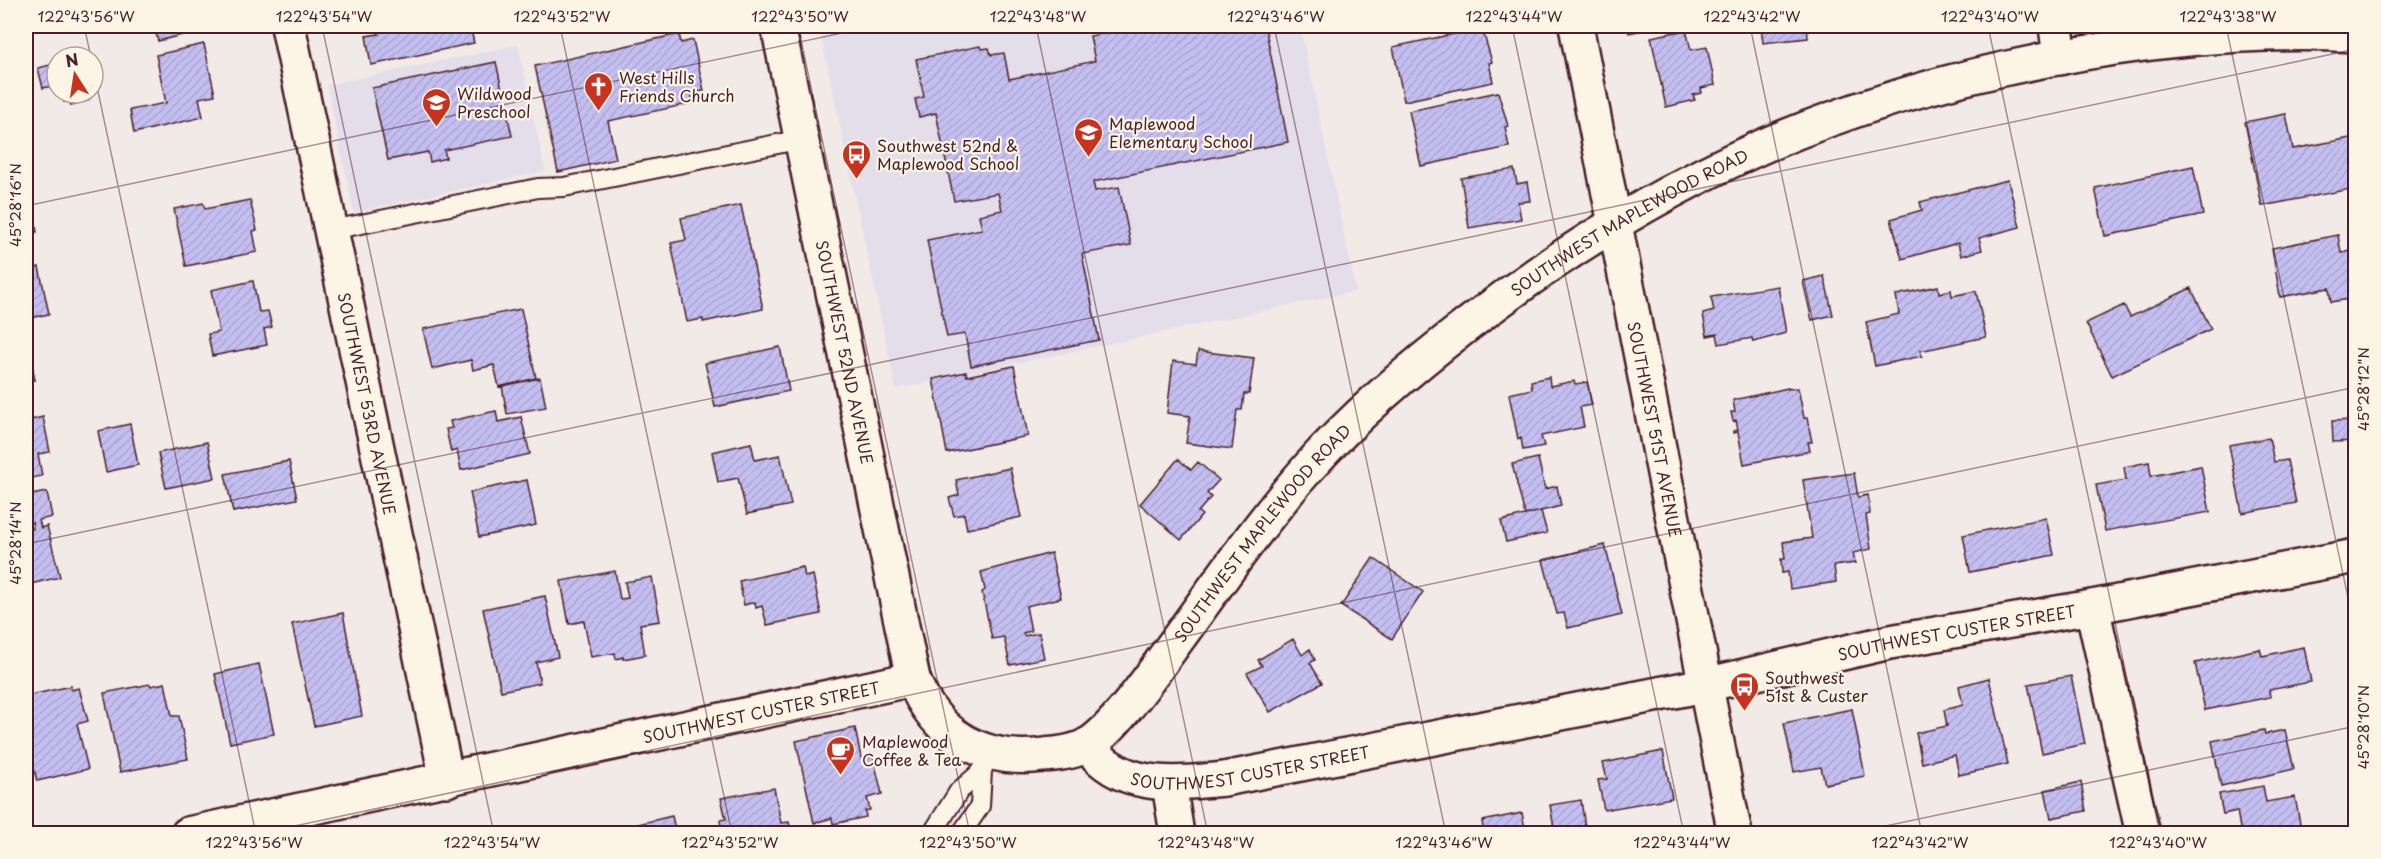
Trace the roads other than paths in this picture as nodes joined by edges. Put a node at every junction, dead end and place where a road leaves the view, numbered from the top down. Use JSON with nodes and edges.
{"nodes":[{"id":1,"x":288,"y":26,"type":"edge"},
{"id":2,"x":778,"y":26,"type":"edge"},
{"id":3,"x":1576,"y":26,"type":"edge"},
{"id":4,"x":2056,"y":26,"type":"edge"},
{"id":5,"x":2355,"y":34,"type":"edge"},
{"id":6,"x":2060,"y":58,"type":"junction"},
{"id":7,"x":802,"y":139,"type":"junction"},
{"id":8,"x":1616,"y":224,"type":"junction"},
{"id":9,"x":332,"y":230,"type":"junction"},
{"id":10,"x":2355,"y":556,"type":"edge"},
{"id":11,"x":2092,"y":607,"type":"junction"},
{"id":12,"x":913,"y":679,"type":"junction"},
{"id":13,"x":1705,"y":685,"type":"junction"},
{"id":14,"x":1087,"y":745,"type":"junction"},
{"id":15,"x":986,"y":761,"type":"junction"},
{"id":16,"x":447,"y":780,"type":"junction"},
{"id":17,"x":1169,"y":784,"type":"junction"},
{"id":18,"x":188,"y":834,"type":"edge"},
{"id":19,"x":932,"y":834,"type":"edge"},
{"id":20,"x":961,"y":834,"type":"edge"},
{"id":21,"x":1177,"y":834,"type":"edge"},
{"id":22,"x":1735,"y":834,"type":"edge"},
{"id":23,"x":2143,"y":834,"type":"edge"}],
"edges":[{"from":1,"to":9,"type":"street","name":"SOUTHWEST 53RD AVENUE"},
{"from":2,"to":7,"type":"street","name":"SOUTHWEST 52ND AVENUE"},
{"from":3,"to":8,"type":"street","name":"SOUTHWEST 51ST AVENUE"},
{"from":4,"to":6,"type":"street"},
{"from":5,"to":6,"type":"street","name":"SOUTHWEST MAPLEWOOD ROAD"},
{"from":6,"to":8,"type":"street","name":"SOUTHWEST MAPLEWOOD ROAD"},
{"from":7,"to":9,"type":"lane"},
{"from":7,"to":12,"type":"street","name":"SOUTHWEST 52ND AVENUE"},
{"from":8,"to":13,"type":"street","name":"SOUTHWEST 51ST AVENUE"},
{"from":8,"to":14,"type":"street","name":"SOUTHWEST MAPLEWOOD ROAD"},
{"from":9,"to":16,"type":"street","name":"SOUTHWEST 53RD AVENUE"},
{"from":10,"to":11,"type":"street","name":"SOUTHWEST CUSTER STREET"},
{"from":11,"to":13,"type":"street","name":"SOUTHWEST CUSTER STREET"},
{"from":11,"to":23,"type":"street"},
{"from":12,"to":15,"type":"street"},
{"from":12,"to":16,"type":"street","name":"SOUTHWEST CUSTER STREET"},
{"from":13,"to":17,"type":"street","name":"SOUTHWEST CUSTER STREET"},
{"from":13,"to":22,"type":"street","name":"SOUTHWEST 51ST AVENUE"},
{"from":14,"to":15,"type":"street"},
{"from":14,"to":17,"type":"street","name":"SOUTHWEST CUSTER STREET"},
{"from":15,"to":19,"type":"lane"},
{"from":15,"to":20,"type":"lane"},
{"from":16,"to":18,"type":"street","name":"SOUTHWEST CUSTER STREET"},
{"from":17,"to":21,"type":"street"}]}
